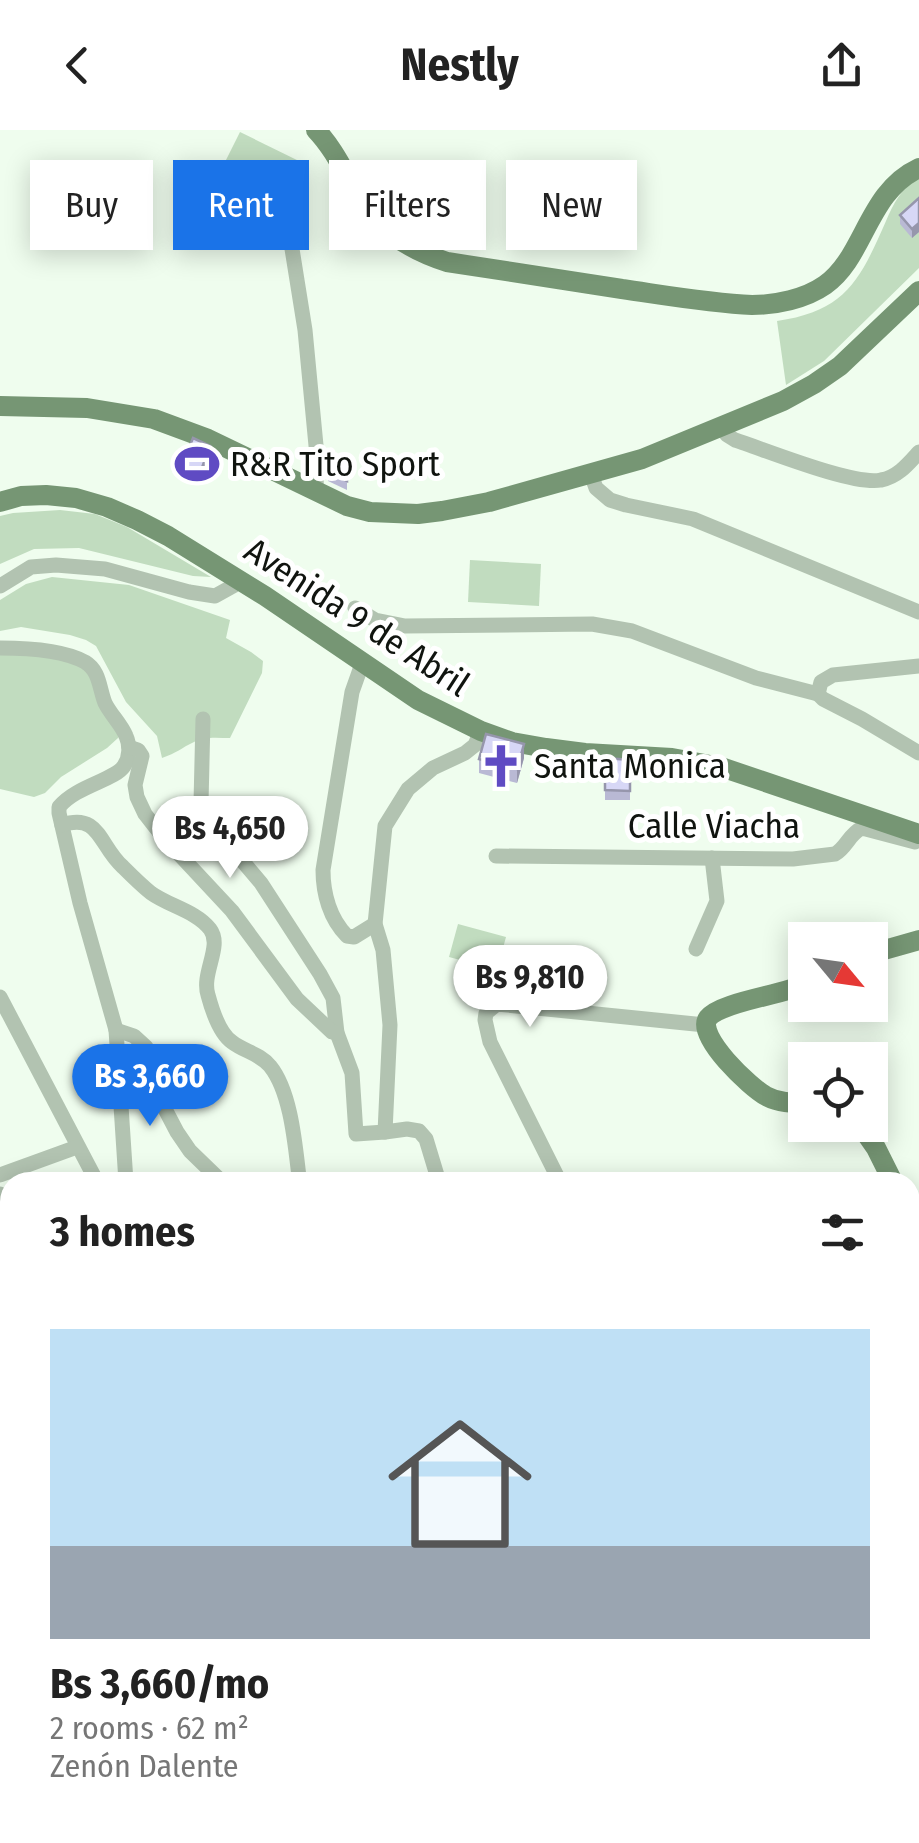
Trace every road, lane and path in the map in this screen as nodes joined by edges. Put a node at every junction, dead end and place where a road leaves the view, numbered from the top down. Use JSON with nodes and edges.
{"nodes":[{"id":1,"x":316,"y":130,"type":"edge"},
{"id":2,"x":919,"y":168,"type":"edge"},
{"id":3,"x":292,"y":250,"type":"edge"},
{"id":4,"x":919,"y":291,"type":"edge"},
{"id":5,"x":0,"y":406,"type":"edge"},
{"id":6,"x":720,"y":426,"type":"junction"},
{"id":7,"x":919,"y":452,"type":"edge"},
{"id":8,"x":591,"y":474,"type":"junction"},
{"id":9,"x":316,"y":490,"type":"junction"},
{"id":10,"x":0,"y":502,"type":"edge"},
{"id":11,"x":240,"y":580,"type":"junction"},
{"id":12,"x":0,"y":586,"type":"edge"},
{"id":13,"x":355,"y":608,"type":"dead end"},
{"id":14,"x":919,"y":612,"type":"edge"},
{"id":15,"x":0,"y":648,"type":"edge"},
{"id":16,"x":363,"y":661,"type":"junction"},
{"id":17,"x":919,"y":666,"type":"edge"},
{"id":18,"x":818,"y":694,"type":"junction"},
{"id":19,"x":203,"y":719,"type":"dead end"},
{"id":20,"x":481,"y":731,"type":"junction"},
{"id":21,"x":129,"y":747,"type":"junction"},
{"id":22,"x":919,"y":754,"type":"edge"},
{"id":23,"x":62,"y":824,"type":"junction"},
{"id":24,"x":919,"y":834,"type":"edge"},
{"id":25,"x":919,"y":843,"type":"edge"},
{"id":26,"x":496,"y":856,"type":"dead end"},
{"id":27,"x":712,"y":858,"type":"junction"},
{"id":28,"x":375,"y":924,"type":"junction"},
{"id":29,"x":919,"y":940,"type":"edge"},
{"id":30,"x":696,"y":949,"type":"dead end"},
{"id":31,"x":888,"y":949,"type":"edge"},
{"id":32,"x":788,"y":992,"type":"edge"},
{"id":33,"x":0,"y":997,"type":"edge"},
{"id":34,"x":706,"y":1025,"type":"junction"},
{"id":35,"x":116,"y":1030,"type":"junction"},
{"id":36,"x":337,"y":1033,"type":"junction"},
{"id":37,"x":788,"y":1103,"type":"edge"},
{"id":38,"x":385,"y":1132,"type":"junction"},
{"id":39,"x":872,"y":1142,"type":"edge"},
{"id":40,"x":78,"y":1147,"type":"junction"},
{"id":41,"x":8,"y":1172,"type":"edge"},
{"id":42,"x":92,"y":1172,"type":"edge"},
{"id":43,"x":125,"y":1172,"type":"edge"},
{"id":44,"x":212,"y":1172,"type":"edge"},
{"id":45,"x":298,"y":1172,"type":"edge"},
{"id":46,"x":435,"y":1172,"type":"edge"},
{"id":47,"x":555,"y":1172,"type":"edge"},
{"id":48,"x":888,"y":1172,"type":"edge"},
{"id":49,"x":0,"y":1194,"type":"edge"},
{"id":50,"x":0,"y":1221,"type":"edge"}],
"edges":[{"from":1,"to":2,"type":"main road"},
{"from":3,"to":9,"type":"street"},
{"from":4,"to":6,"type":"main road"},
{"from":5,"to":9,"type":"main road"},
{"from":6,"to":7,"type":"street"},
{"from":6,"to":8,"type":"main road"},
{"from":8,"to":9,"type":"main road"},
{"from":8,"to":14,"type":"street"},
{"from":10,"to":11,"type":"main road","name":"Avenida 9 de Abril"},
{"from":11,"to":12,"type":"street"},
{"from":11,"to":16,"type":"main road","name":"Avenida 9 de Abril"},
{"from":13,"to":18,"type":"street"},
{"from":15,"to":21,"type":"street"},
{"from":16,"to":20,"type":"main road","name":"Avenida 9 de Abril"},
{"from":16,"to":28,"type":"street"},
{"from":17,"to":18,"type":"street"},
{"from":18,"to":22,"type":"street"},
{"from":19,"to":36,"type":"street"},
{"from":20,"to":24,"type":"main road","name":"Avenida 9 de Abril"},
{"from":20,"to":28,"type":"street"},
{"from":21,"to":23,"type":"street"},
{"from":21,"to":36,"type":"street"},
{"from":23,"to":35,"type":"street"},
{"from":23,"to":45,"type":"street"},
{"from":25,"to":27,"type":"street","name":"Calle Viacha"},
{"from":26,"to":27,"type":"street","name":"Calle Viacha"},
{"from":27,"to":30,"type":"street"},
{"from":28,"to":38,"type":"street"},
{"from":29,"to":31,"type":"main road"},
{"from":32,"to":34,"type":"main road"},
{"from":33,"to":40,"type":"street"},
{"from":34,"to":37,"type":"main road"},
{"from":34,"to":47,"type":"street"},
{"from":35,"to":43,"type":"street"},
{"from":35,"to":44,"type":"street"},
{"from":36,"to":38,"type":"street"},
{"from":38,"to":46,"type":"street"},
{"from":39,"to":48,"type":"main road"},
{"from":40,"to":41,"type":"street"},
{"from":40,"to":42,"type":"street"},
{"from":49,"to":50,"type":"street"}]}
